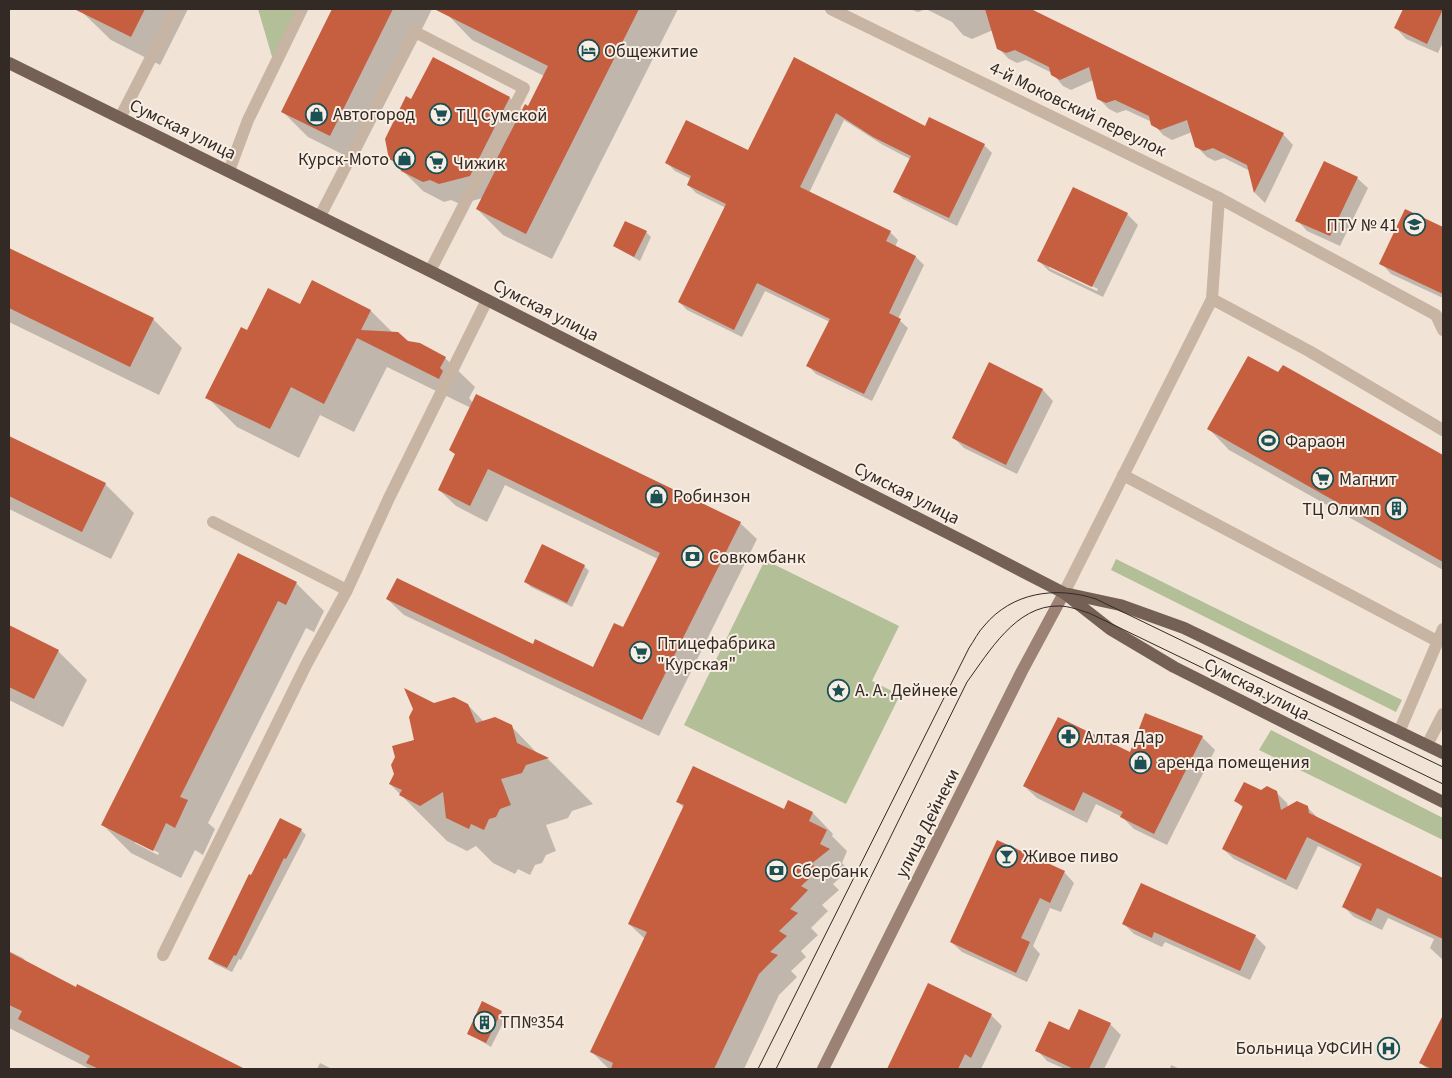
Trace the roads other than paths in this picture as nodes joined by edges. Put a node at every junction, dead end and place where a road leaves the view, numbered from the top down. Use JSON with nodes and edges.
{"nodes":[{"id":1,"x":176,"y":9,"type":"edge"},
{"id":2,"x":302,"y":9,"type":"edge"},
{"id":3,"x":831,"y":9,"type":"edge"},
{"id":4,"x":9,"y":63,"type":"edge"},
{"id":5,"x":120,"y":118,"type":"junction"},
{"id":6,"x":229,"y":171,"type":"junction"},
{"id":7,"x":1219,"y":198,"type":"junction"},
{"id":8,"x":320,"y":216,"type":"junction"},
{"id":9,"x":430,"y":271,"type":"junction"},
{"id":10,"x":1212,"y":299,"type":"junction"},
{"id":11,"x":487,"y":300,"type":"junction"},
{"id":12,"x":1443,"y":330,"type":"edge"},
{"id":13,"x":1443,"y":430,"type":"edge"},
{"id":14,"x":1122,"y":475,"type":"junction"},
{"id":15,"x":213,"y":522,"type":"dead end"},
{"id":16,"x":347,"y":590,"type":"junction"},
{"id":17,"x":1064,"y":593,"type":"junction"},
{"id":18,"x":1443,"y":629,"type":"edge"},
{"id":19,"x":1437,"y":641,"type":"junction"},
{"id":20,"x":1443,"y":714,"type":"edge"},
{"id":21,"x":1399,"y":732,"type":"junction"},
{"id":22,"x":1427,"y":745,"type":"junction"},
{"id":23,"x":1443,"y":753,"type":"edge"},
{"id":24,"x":1443,"y":802,"type":"edge"},
{"id":25,"x":163,"y":955,"type":"dead end"},
{"id":26,"x":823,"y":1069,"type":"edge"}],
"edges":[{"from":1,"to":5,"type":"street"},
{"from":2,"to":6,"type":"street"},
{"from":3,"to":7,"type":"street","name":"4-й Моковский переулок"},
{"from":4,"to":5,"type":"main road","name":"Сумская улица"},
{"from":5,"to":6,"type":"main road","name":"Сумская улица"},
{"from":6,"to":8,"type":"main road","name":"Сумская улица"},
{"from":7,"to":10,"type":"street"},
{"from":7,"to":12,"type":"street","name":"4-й Моковский переулок"},
{"from":8,"to":9,"type":"main road","name":"Сумская улица"},
{"from":8,"to":9,"type":"street"},
{"from":9,"to":11,"type":"main road","name":"Сумская улица"},
{"from":10,"to":13,"type":"street"},
{"from":10,"to":14,"type":"street"},
{"from":11,"to":16,"type":"street"},
{"from":11,"to":17,"type":"main road","name":"Сумская улица"},
{"from":14,"to":17,"type":"street"},
{"from":14,"to":19,"type":"street"},
{"from":15,"to":16,"type":"street"},
{"from":16,"to":25,"type":"street"},
{"from":17,"to":21,"type":"main road","name":"Сумская улица"},
{"from":17,"to":24,"type":"main road","name":"Сумская улица"},
{"from":17,"to":26,"type":"main road","name":"улица Дейнеки"},
{"from":18,"to":19,"type":"street"},
{"from":19,"to":21,"type":"street"},
{"from":20,"to":22,"type":"street"},
{"from":21,"to":22,"type":"main road","name":"Сумская улица"},
{"from":22,"to":23,"type":"main road","name":"Сумская улица"}]}
